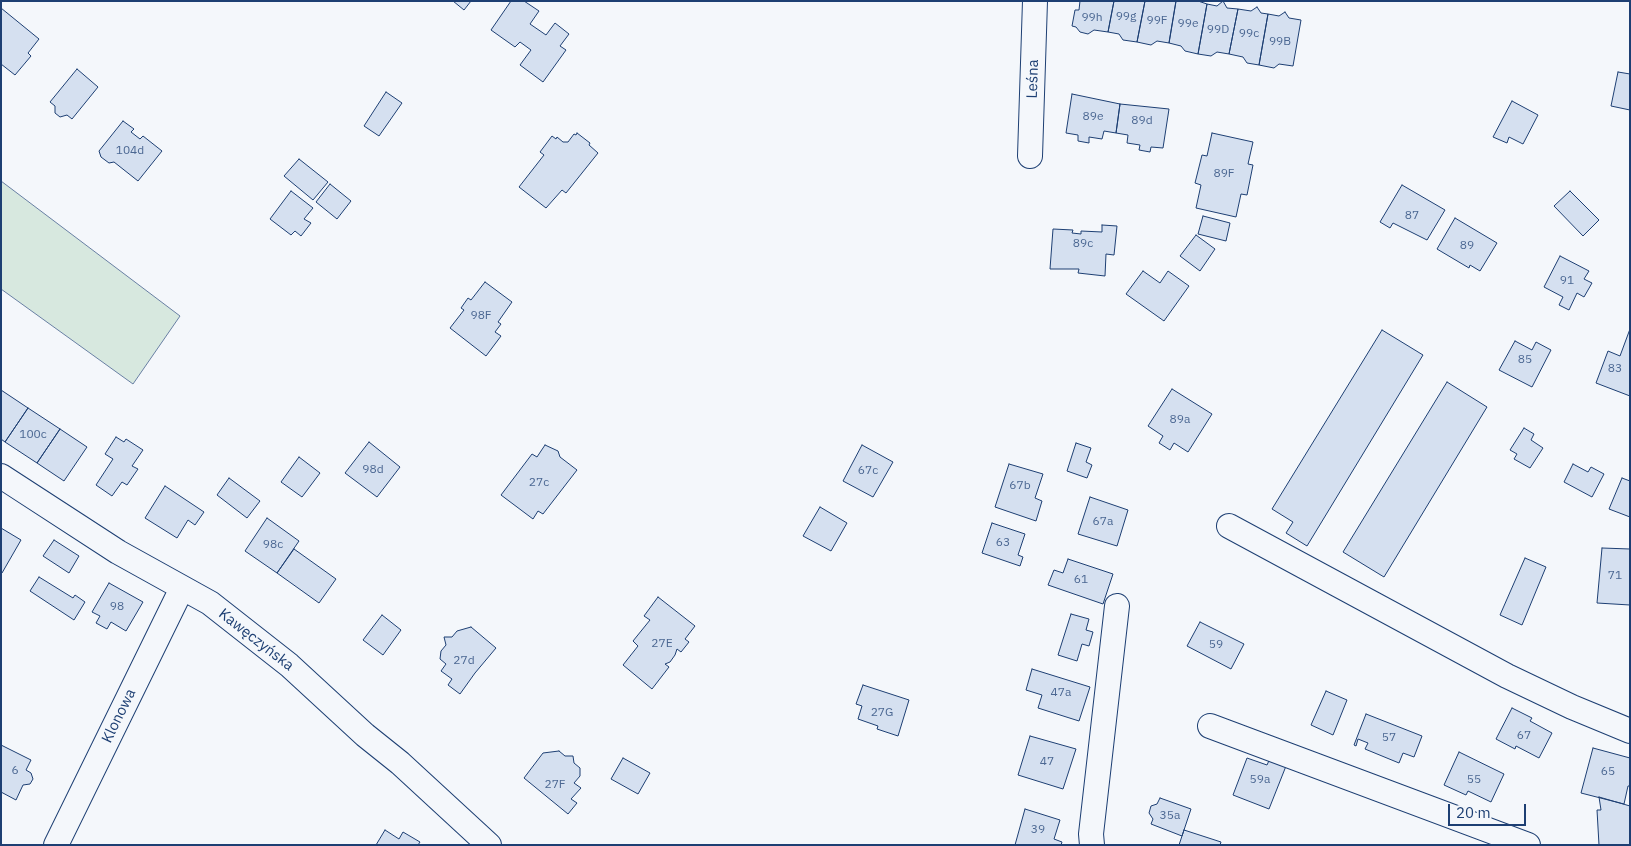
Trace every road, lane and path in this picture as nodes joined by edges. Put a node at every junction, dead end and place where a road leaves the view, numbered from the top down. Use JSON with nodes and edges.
{"nodes":[{"id":1,"x":1035,"y":1,"type":"edge"},
{"id":2,"x":1030,"y":156,"type":"dead end"},
{"id":3,"x":1,"y":476,"type":"edge"},
{"id":4,"x":1229,"y":526,"type":"dead end"},
{"id":5,"x":182,"y":588,"type":"junction"},
{"id":6,"x":1117,"y":606,"type":"dead end"},
{"id":7,"x":1210,"y":726,"type":"dead end"},
{"id":8,"x":1630,"y":731,"type":"edge"},
{"id":9,"x":487,"y":843,"type":"edge"},
{"id":10,"x":56,"y":845,"type":"edge"},
{"id":11,"x":1092,"y":845,"type":"edge"},
{"id":12,"x":1528,"y":845,"type":"edge"}],
"edges":[{"from":1,"to":2,"type":"street","name":"Leśna"},
{"from":3,"to":5,"type":"street","name":"Kawęczyńska"},
{"from":4,"to":8,"type":"street"},
{"from":5,"to":9,"type":"street","name":"Kawęczyńska"},
{"from":5,"to":10,"type":"street","name":"Klonowa"},
{"from":6,"to":11,"type":"street"},
{"from":7,"to":12,"type":"street"}]}
